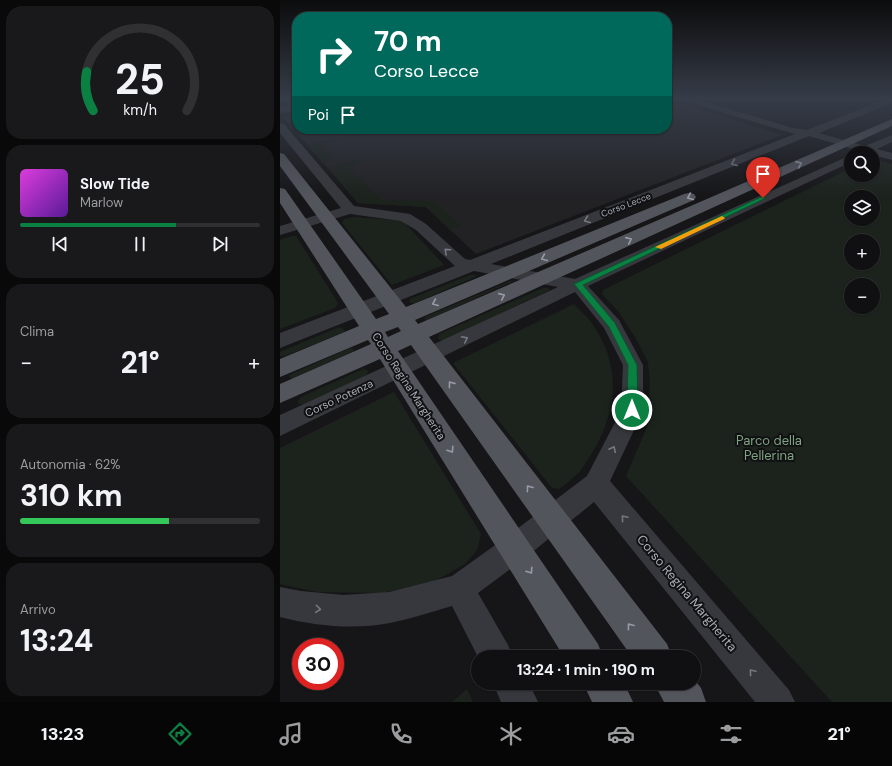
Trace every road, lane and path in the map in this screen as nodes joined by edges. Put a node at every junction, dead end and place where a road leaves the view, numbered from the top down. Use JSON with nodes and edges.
{"nodes":[{"id":1,"x":285,"y":132,"type":"edge"},
{"id":2,"x":799,"y":132,"type":"edge"},
{"id":3,"x":813,"y":132,"type":"edge"},
{"id":4,"x":847,"y":132,"type":"edge"},
{"id":5,"x":870,"y":132,"type":"edge"},
{"id":6,"x":810,"y":133,"type":"junction"},
{"id":7,"x":892,"y":138,"type":"edge"},
{"id":8,"x":829,"y":139,"type":"junction"},
{"id":9,"x":844,"y":143,"type":"junction"},
{"id":10,"x":851,"y":146,"type":"edge"},
{"id":11,"x":874,"y":146,"type":"edge"},
{"id":12,"x":880,"y":155,"type":"edge"},
{"id":13,"x":280,"y":157,"type":"edge"},
{"id":14,"x":892,"y":157,"type":"edge"},
{"id":15,"x":844,"y":161,"type":"edge"},
{"id":16,"x":280,"y":192,"type":"edge"},
{"id":17,"x":349,"y":210,"type":"junction"},
{"id":18,"x":326,"y":217,"type":"junction"},
{"id":19,"x":301,"y":224,"type":"junction"},
{"id":20,"x":280,"y":231,"type":"edge"},
{"id":21,"x":470,"y":265,"type":"junction"},
{"id":22,"x":509,"y":272,"type":"junction"},
{"id":23,"x":542,"y":278,"type":"junction"},
{"id":24,"x":578,"y":284,"type":"junction"},
{"id":25,"x":388,"y":298,"type":"junction"},
{"id":26,"x":359,"y":310,"type":"junction"},
{"id":27,"x":402,"y":317,"type":"junction"},
{"id":28,"x":372,"y":329,"type":"junction"},
{"id":29,"x":415,"y":335,"type":"junction"},
{"id":30,"x":280,"y":341,"type":"edge"},
{"id":31,"x":430,"y":356,"type":"junction"},
{"id":32,"x":391,"y":359,"type":"junction"},
{"id":33,"x":280,"y":368,"type":"edge"},
{"id":34,"x":280,"y":394,"type":"edge"},
{"id":35,"x":280,"y":426,"type":"edge"},
{"id":36,"x":596,"y":484,"type":"junction"},
{"id":37,"x":552,"y":519,"type":"junction"},
{"id":38,"x":515,"y":548,"type":"junction"},
{"id":39,"x":459,"y":589,"type":"junction"},
{"id":40,"x":280,"y":602,"type":"edge"},
{"id":41,"x":492,"y":650,"type":"edge"},
{"id":42,"x":581,"y":650,"type":"edge"},
{"id":43,"x":649,"y":650,"type":"edge"},
{"id":44,"x":514,"y":690,"type":"edge"},
{"id":45,"x":606,"y":690,"type":"edge"},
{"id":46,"x":678,"y":690,"type":"edge"},
{"id":47,"x":520,"y":702,"type":"edge"},
{"id":48,"x":614,"y":702,"type":"edge"},
{"id":49,"x":687,"y":702,"type":"edge"},
{"id":50,"x":777,"y":702,"type":"edge"}],
"edges":[{"from":1,"to":17,"type":"street"},
{"from":2,"to":6,"type":"street"},
{"from":3,"to":6,"type":"street","name":"Corso Lecce"},
{"from":4,"to":8,"type":"main road","name":"Corso Lecce"},
{"from":5,"to":9,"type":"main road"},
{"from":6,"to":8,"type":"street"},
{"from":6,"to":21,"type":"street","name":"Corso Lecce","one_way":true},
{"from":7,"to":11,"type":"street"},
{"from":8,"to":9,"type":"street"},
{"from":8,"to":22,"type":"main road","name":"Corso Lecce","one_way":true},
{"from":9,"to":10,"type":"street"},
{"from":23,"to":9,"type":"main road","one_way":true},
{"from":12,"to":14,"type":"street"},
{"from":13,"to":18,"type":"main road"},
{"from":15,"to":24,"type":"street"},
{"from":16,"to":19,"type":"main road","name":"Corso Regina Margherita"},
{"from":17,"to":18,"type":"street"},
{"from":21,"to":17,"type":"street","one_way":true},
{"from":18,"to":19,"type":"street"},
{"from":18,"to":25,"type":"main road"},
{"from":19,"to":20,"type":"street"},
{"from":19,"to":26,"type":"main road","name":"Corso Regina Margherita"},
{"from":21,"to":22,"type":"street"},
{"from":21,"to":25,"type":"street","name":"Corso Lecce"},
{"from":22,"to":23,"type":"street"},
{"from":22,"to":27,"type":"main road","name":"Corso Lecce","one_way":true},
{"from":23,"to":24,"type":"street"},
{"from":29,"to":23,"type":"main road","one_way":true},
{"from":31,"to":24,"type":"street","one_way":true},
{"from":36,"to":24,"type":"street","one_way":true},
{"from":25,"to":26,"type":"street","name":"Corso Lecce"},
{"from":25,"to":27,"type":"main road"},
{"from":26,"to":28,"type":"main road","name":"Corso Regina Margherita"},
{"from":26,"to":30,"type":"street"},
{"from":27,"to":28,"type":"main road","name":"Corso Lecce"},
{"from":27,"to":29,"type":"main road"},
{"from":28,"to":32,"type":"main road","name":"Corso Regina Margherita"},
{"from":28,"to":33,"type":"main road"},
{"from":29,"to":31,"type":"main road"},
{"from":29,"to":32,"type":"main road"},
{"from":31,"to":32,"type":"street"},
{"from":37,"to":31,"type":"main road","one_way":true},
{"from":32,"to":34,"type":"main road"},
{"from":32,"to":35,"type":"street","name":"Corso Potenza"},
{"from":32,"to":38,"type":"main road","name":"Corso Regina Margherita","one_way":true},
{"from":36,"to":37,"type":"street"},
{"from":50,"to":36,"type":"street","name":"Corso Regina Margherita","one_way":true},
{"from":37,"to":38,"type":"street"},
{"from":43,"to":37,"type":"main road","one_way":true},
{"from":38,"to":39,"type":"street"},
{"from":38,"to":42,"type":"main road","name":"Corso Regina Margherita","one_way":true},
{"from":40,"to":39,"type":"street","one_way":true},
{"from":39,"to":41,"type":"street"},
{"from":44,"to":47,"type":"street"},
{"from":45,"to":48,"type":"main road"},
{"from":46,"to":49,"type":"main road"}]}
